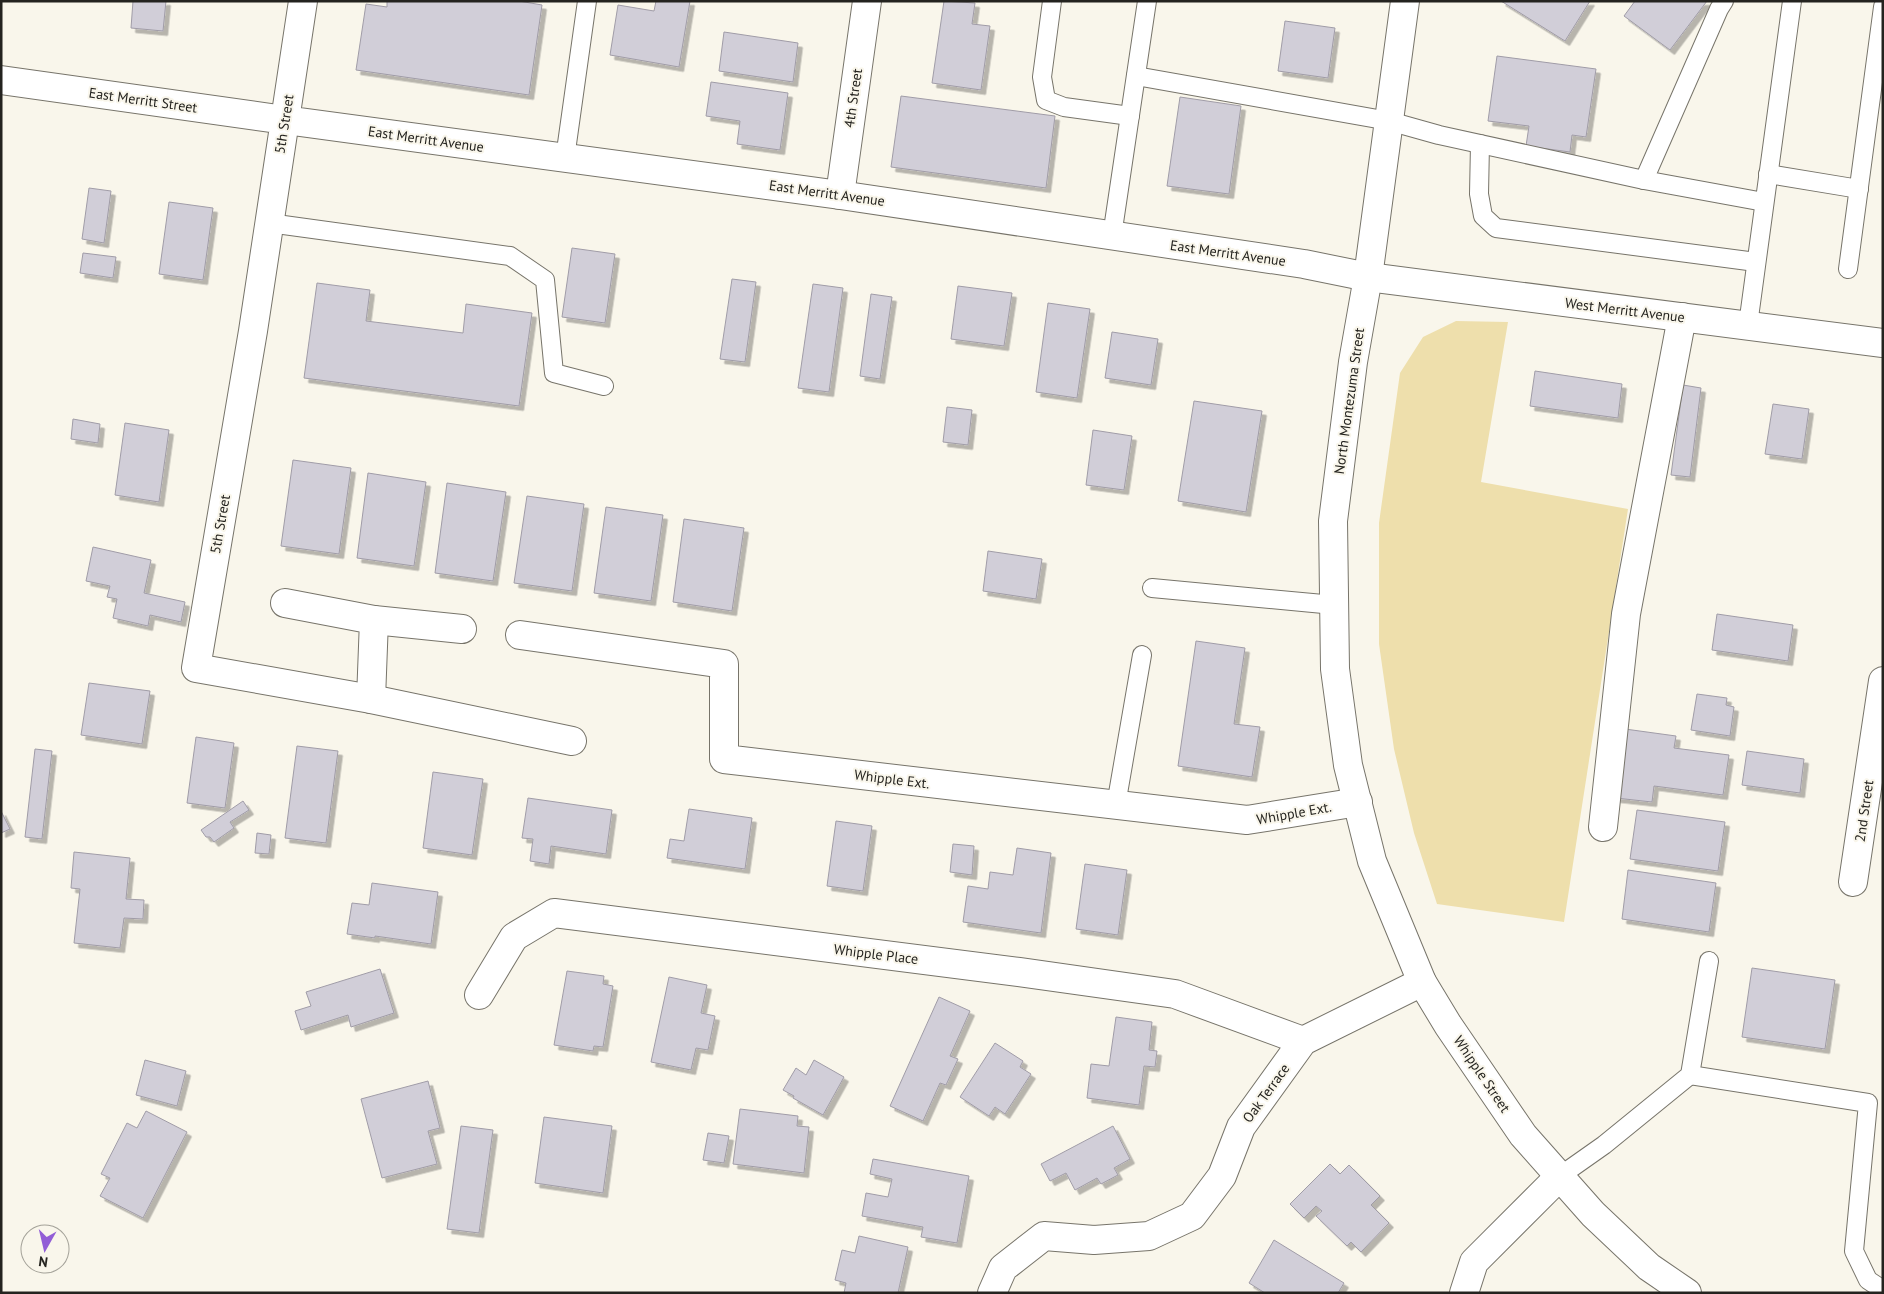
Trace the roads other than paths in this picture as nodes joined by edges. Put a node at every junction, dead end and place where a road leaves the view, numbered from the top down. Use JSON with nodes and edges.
{"nodes":[{"id":1,"x":303,"y":1,"type":"edge"},
{"id":2,"x":587,"y":1,"type":"edge"},
{"id":3,"x":867,"y":1,"type":"edge"},
{"id":4,"x":1052,"y":1,"type":"edge"},
{"id":5,"x":1147,"y":1,"type":"edge"},
{"id":6,"x":1405,"y":1,"type":"edge"},
{"id":7,"x":1724,"y":1,"type":"edge"},
{"id":8,"x":1792,"y":1,"type":"edge"},
{"id":9,"x":1883,"y":8,"type":"edge"},
{"id":10,"x":1136,"y":76,"type":"junction"},
{"id":11,"x":1,"y":80,"type":"edge"},
{"id":12,"x":1130,"y":116,"type":"junction"},
{"id":13,"x":285,"y":120,"type":"junction"},
{"id":14,"x":1388,"y":121,"type":"junction"},
{"id":15,"x":1480,"y":144,"type":"junction"},
{"id":16,"x":565,"y":158,"type":"junction"},
{"id":17,"x":1768,"y":174,"type":"junction"},
{"id":18,"x":1644,"y":180,"type":"junction"},
{"id":19,"x":1859,"y":189,"type":"junction"},
{"id":20,"x":840,"y":194,"type":"junction"},
{"id":21,"x":1764,"y":202,"type":"junction"},
{"id":22,"x":269,"y":224,"type":"junction"},
{"id":23,"x":1112,"y":236,"type":"junction"},
{"id":24,"x":1756,"y":262,"type":"junction"},
{"id":25,"x":1848,"y":270,"type":"dead end"},
{"id":26,"x":1368,"y":277,"type":"junction"},
{"id":27,"x":1682,"y":317,"type":"junction"},
{"id":28,"x":1748,"y":325,"type":"junction"},
{"id":29,"x":1883,"y":343,"type":"edge"},
{"id":30,"x":604,"y":386,"type":"dead end"},
{"id":31,"x":1152,"y":588,"type":"dead end"},
{"id":32,"x":285,"y":603,"type":"dead end"},
{"id":33,"x":1334,"y":605,"type":"junction"},
{"id":34,"x":374,"y":620,"type":"junction"},
{"id":35,"x":462,"y":629,"type":"dead end"},
{"id":36,"x":520,"y":635,"type":"dead end"},
{"id":37,"x":1142,"y":655,"type":"dead end"},
{"id":38,"x":1883,"y":681,"type":"edge"},
{"id":39,"x":371,"y":700,"type":"junction"},
{"id":40,"x":572,"y":741,"type":"dead end"},
{"id":41,"x":1358,"y":802,"type":"junction"},
{"id":42,"x":1116,"y":805,"type":"junction"},
{"id":43,"x":1603,"y":827,"type":"dead end"},
{"id":44,"x":1853,"y":882,"type":"dead end"},
{"id":45,"x":1709,"y":961,"type":"dead end"},
{"id":46,"x":1422,"y":982,"type":"junction"},
{"id":47,"x":479,"y":995,"type":"dead end"},
{"id":48,"x":1303,"y":1041,"type":"junction"},
{"id":49,"x":1690,"y":1075,"type":"junction"},
{"id":50,"x":1560,"y":1176,"type":"junction"},
{"id":51,"x":1883,"y":1290,"type":"edge"},
{"id":52,"x":992,"y":1293,"type":"edge"},
{"id":53,"x":1464,"y":1293,"type":"edge"},
{"id":54,"x":1687,"y":1293,"type":"edge"}],
"edges":[{"from":1,"to":13,"type":"street","name":"5th Street"},
{"from":2,"to":16,"type":"lane"},
{"from":3,"to":20,"type":"street","name":"4th Street"},
{"from":4,"to":12,"type":"lane"},
{"from":5,"to":10,"type":"lane"},
{"from":6,"to":14,"type":"street","name":"North Montezuma Street"},
{"from":7,"to":18,"type":"lane"},
{"from":8,"to":17,"type":"lane"},
{"from":9,"to":19,"type":"lane"},
{"from":10,"to":12,"type":"lane"},
{"from":10,"to":14,"type":"lane"},
{"from":11,"to":13,"type":"street","name":"East Merritt Street"},
{"from":12,"to":23,"type":"lane"},
{"from":13,"to":16,"type":"street","name":"East Merritt Avenue"},
{"from":13,"to":22,"type":"street","name":"5th Street"},
{"from":14,"to":15,"type":"lane"},
{"from":14,"to":26,"type":"street","name":"North Montezuma Street"},
{"from":15,"to":18,"type":"lane"},
{"from":15,"to":24,"type":"lane"},
{"from":16,"to":20,"type":"street","name":"East Merritt Avenue"},
{"from":17,"to":19,"type":"lane"},
{"from":17,"to":21,"type":"lane"},
{"from":18,"to":21,"type":"lane"},
{"from":19,"to":25,"type":"lane"},
{"from":20,"to":23,"type":"street","name":"East Merritt Avenue"},
{"from":21,"to":24,"type":"lane"},
{"from":22,"to":30,"type":"lane"},
{"from":22,"to":39,"type":"street","name":"5th Street"},
{"from":23,"to":26,"type":"street","name":"East Merritt Avenue"},
{"from":24,"to":28,"type":"lane"},
{"from":26,"to":27,"type":"street","name":"West Merritt Avenue"},
{"from":26,"to":33,"type":"street","name":"North Montezuma Street"},
{"from":27,"to":28,"type":"street","name":"West Merritt Avenue"},
{"from":27,"to":43,"type":"street"},
{"from":28,"to":29,"type":"street","name":"West Merritt Avenue"},
{"from":31,"to":33,"type":"lane"},
{"from":32,"to":34,"type":"street"},
{"from":33,"to":41,"type":"street","name":"North Montezuma Street"},
{"from":34,"to":35,"type":"street"},
{"from":34,"to":39,"type":"street"},
{"from":36,"to":42,"type":"street","name":"Whipple Ext."},
{"from":37,"to":42,"type":"lane"},
{"from":38,"to":44,"type":"street","name":"2nd Street"},
{"from":39,"to":40,"type":"street","name":"5th Street"},
{"from":41,"to":42,"type":"street","name":"Whipple Ext."},
{"from":41,"to":46,"type":"street","name":"Whipple Street"},
{"from":45,"to":49,"type":"lane"},
{"from":46,"to":48,"type":"street","name":"Oak Terrace"},
{"from":46,"to":50,"type":"street","name":"Whipple Street"},
{"from":47,"to":48,"type":"street","name":"Whipple Place"},
{"from":48,"to":52,"type":"street","name":"Oak Terrace"},
{"from":49,"to":50,"type":"lane"},
{"from":49,"to":51,"type":"lane"},
{"from":50,"to":53,"type":"street"},
{"from":50,"to":54,"type":"street","name":"Whipple Street"}]}
